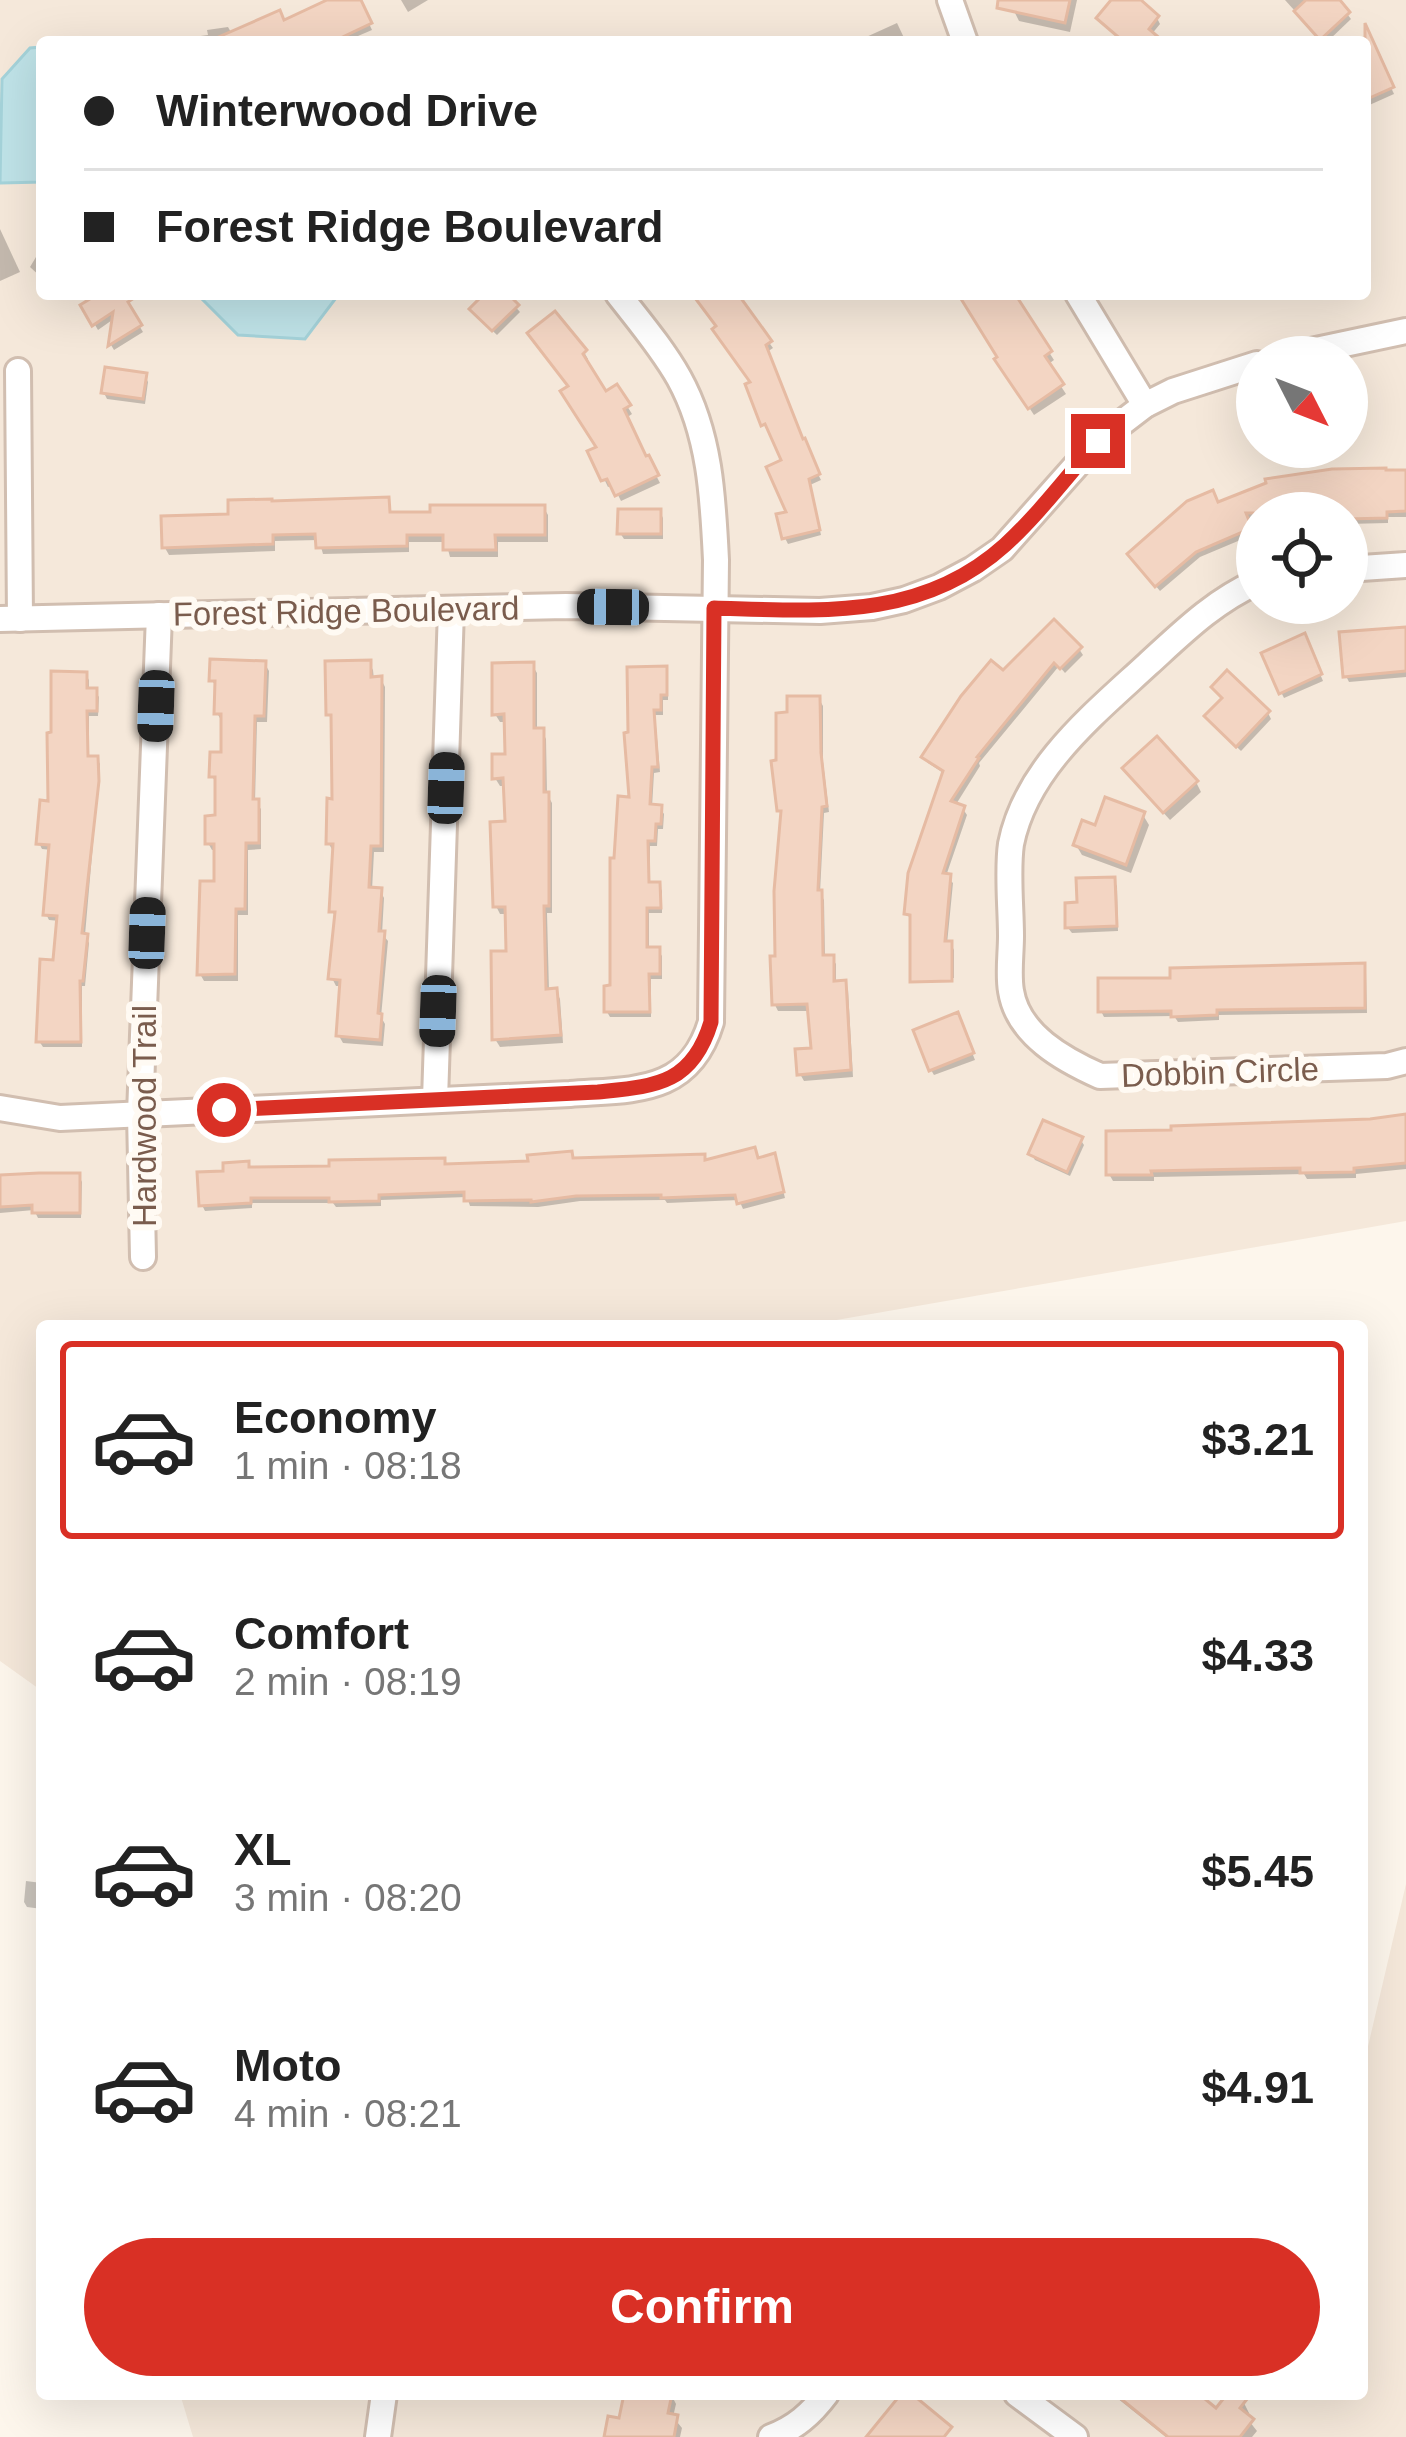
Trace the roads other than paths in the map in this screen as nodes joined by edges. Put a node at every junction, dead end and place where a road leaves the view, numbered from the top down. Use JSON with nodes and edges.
{"nodes":[{"id":1,"x":950,"y":0,"type":"edge"},
{"id":2,"x":963,"y":36,"type":"edge"},
{"id":3,"x":622,"y":300,"type":"edge"},
{"id":4,"x":1082,"y":300,"type":"edge"},
{"id":5,"x":1406,"y":331,"type":"edge"},
{"id":6,"x":1368,"y":339,"type":"edge"},
{"id":7,"x":18,"y":371,"type":"dead end"},
{"id":8,"x":1236,"y":371,"type":"edge"},
{"id":9,"x":1144,"y":405,"type":"junction"},
{"id":10,"x":1406,"y":565,"type":"edge"},
{"id":11,"x":1368,"y":567,"type":"edge"},
{"id":12,"x":1236,"y":594,"type":"edge"},
{"id":13,"x":714,"y":608,"type":"junction"},
{"id":14,"x":451,"y":609,"type":"junction"},
{"id":15,"x":159,"y":615,"type":"junction"},
{"id":16,"x":10,"y":619,"type":"edge"},
{"id":17,"x":1406,"y":1061,"type":"edge"},
{"id":18,"x":435,"y":1100,"type":"junction"},
{"id":19,"x":0,"y":1108,"type":"edge"},
{"id":20,"x":140,"y":1114,"type":"junction"},
{"id":21,"x":143,"y":1257,"type":"dead end"},
{"id":22,"x":383,"y":2400,"type":"edge"},
{"id":23,"x":821,"y":2400,"type":"edge"},
{"id":24,"x":1025,"y":2400,"type":"edge"},
{"id":25,"x":378,"y":2437,"type":"edge"},
{"id":26,"x":771,"y":2437,"type":"edge"},
{"id":27,"x":1075,"y":2437,"type":"edge"}],
"edges":[{"from":1,"to":2,"type":"street"},
{"from":3,"to":13,"type":"street"},
{"from":4,"to":9,"type":"street"},
{"from":5,"to":6,"type":"street"},
{"from":7,"to":16,"type":"street"},
{"from":8,"to":9,"type":"street","name":"Forest Ridge Boulevard"},
{"from":9,"to":13,"type":"street","name":"Forest Ridge Boulevard"},
{"from":10,"to":11,"type":"street"},
{"from":12,"to":17,"type":"street","name":"Dobbin Circle"},
{"from":13,"to":14,"type":"street","name":"Forest Ridge Boulevard"},
{"from":13,"to":18,"type":"street"},
{"from":14,"to":15,"type":"street","name":"Forest Ridge Boulevard"},
{"from":14,"to":18,"type":"street"},
{"from":15,"to":16,"type":"street","name":"Forest Ridge Boulevard"},
{"from":15,"to":20,"type":"street","name":"Hardwood Trail"},
{"from":18,"to":20,"type":"street"},
{"from":19,"to":20,"type":"street"},
{"from":20,"to":21,"type":"street","name":"Hardwood Trail"},
{"from":22,"to":25,"type":"street"},
{"from":23,"to":26,"type":"street"},
{"from":24,"to":27,"type":"street"}]}
